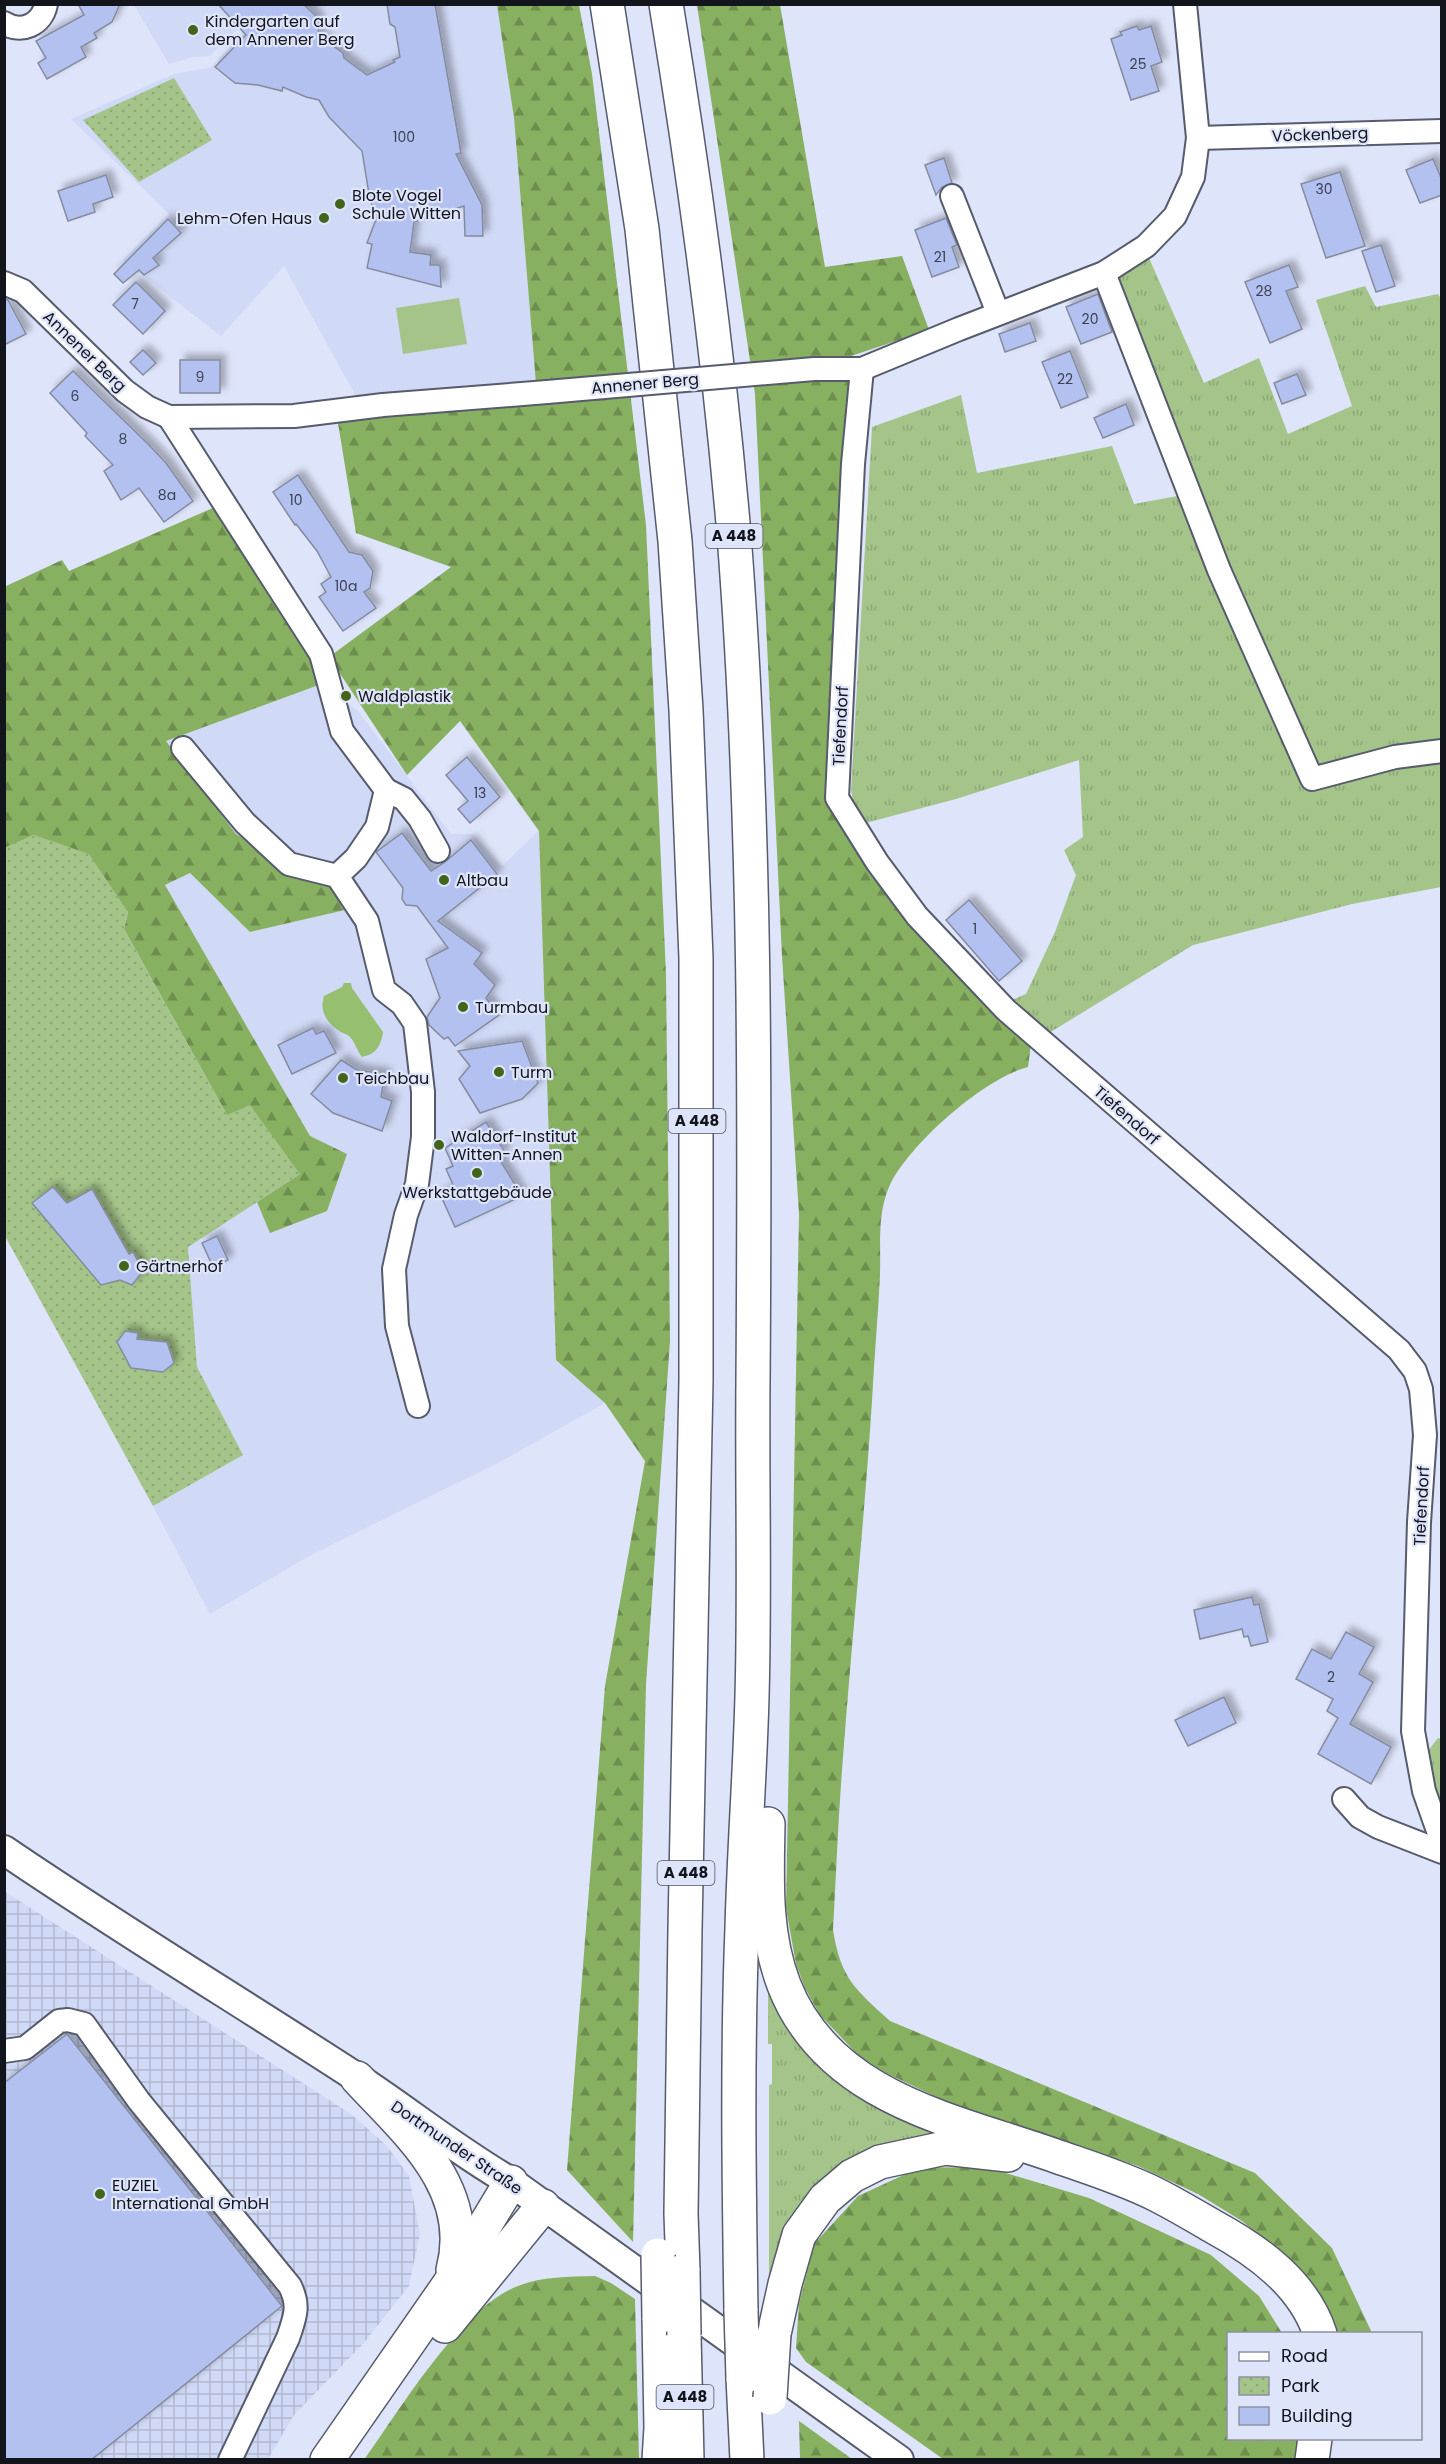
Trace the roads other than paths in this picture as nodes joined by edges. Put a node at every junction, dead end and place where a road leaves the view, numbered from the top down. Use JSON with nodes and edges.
{"nodes":[{"id":1,"x":46,"y":4,"type":"edge"},
{"id":2,"x":607,"y":4,"type":"edge"},
{"id":3,"x":666,"y":4,"type":"edge"},
{"id":4,"x":1185,"y":4,"type":"edge"},
{"id":5,"x":4,"y":23,"type":"edge"},
{"id":6,"x":1442,"y":131,"type":"edge"},
{"id":7,"x":1198,"y":138,"type":"junction"},
{"id":8,"x":952,"y":196,"type":"dead end"},
{"id":9,"x":1104,"y":273,"type":"junction"},
{"id":10,"x":4,"y":283,"type":"edge"},
{"id":11,"x":998,"y":313,"type":"junction"},
{"id":12,"x":862,"y":369,"type":"junction"},
{"id":13,"x":169,"y":417,"type":"junction"},
{"id":14,"x":183,"y":747,"type":"dead end"},
{"id":15,"x":1442,"y":751,"type":"edge"},
{"id":16,"x":386,"y":789,"type":"junction"},
{"id":17,"x":438,"y":851,"type":"dead end"},
{"id":18,"x":337,"y":876,"type":"junction"},
{"id":19,"x":418,"y":1406,"type":"dead end"},
{"id":20,"x":753,"y":1695,"type":"junction"},
{"id":21,"x":1344,"y":1799,"type":"dead end"},
{"id":22,"x":1442,"y":1842,"type":"edge"},
{"id":23,"x":4,"y":1850,"type":"edge"},
{"id":24,"x":1442,"y":1852,"type":"edge"},
{"id":25,"x":4,"y":2050,"type":"edge"},
{"id":26,"x":357,"y":2078,"type":"junction"},
{"id":27,"x":511,"y":2182,"type":"junction"},
{"id":28,"x":543,"y":2206,"type":"junction"},
{"id":29,"x":450,"y":2283,"type":"junction"},
{"id":30,"x":671,"y":2326,"type":"junction"},
{"id":31,"x":1298,"y":2332,"type":"edge"},
{"id":32,"x":1319,"y":2332,"type":"edge"},
{"id":33,"x":1315,"y":2440,"type":"edge"},
{"id":34,"x":1334,"y":2440,"type":"edge"},
{"id":35,"x":230,"y":2460,"type":"edge"},
{"id":36,"x":327,"y":2460,"type":"edge"},
{"id":37,"x":345,"y":2460,"type":"edge"},
{"id":38,"x":659,"y":2460,"type":"edge"},
{"id":39,"x":687,"y":2460,"type":"edge"},
{"id":40,"x":747,"y":2460,"type":"edge"},
{"id":41,"x":764,"y":2460,"type":"edge"},
{"id":42,"x":899,"y":2460,"type":"edge"},
{"id":43,"x":1312,"y":2460,"type":"edge"},
{"id":44,"x":1333,"y":2460,"type":"edge"}],
"edges":[{"from":1,"to":5,"type":"street"},
{"from":2,"to":30,"type":"highway","number":"A 448","bridge":true},
{"from":3,"to":20,"type":"highway","number":"A 448"},
{"from":4,"to":7,"type":"street"},
{"from":6,"to":7,"type":"street","name":"Vöckenberg"},
{"from":7,"to":9,"type":"street"},
{"from":8,"to":11,"type":"street"},
{"from":9,"to":11,"type":"street","name":"Annener Berg"},
{"from":9,"to":15,"type":"street"},
{"from":10,"to":13,"type":"street","name":"Annener Berg"},
{"from":11,"to":12,"type":"street","name":"Annener Berg"},
{"from":12,"to":13,"type":"street","name":"Annener Berg","bridge":true},
{"from":12,"to":22,"type":"street","name":"Tiefendorf"},
{"from":13,"to":16,"type":"street"},
{"from":14,"to":18,"type":"street"},
{"from":16,"to":17,"type":"street"},
{"from":16,"to":18,"type":"street"},
{"from":18,"to":19,"type":"street"},
{"from":20,"to":32,"type":"highway"},
{"from":20,"to":40,"type":"highway","number":"A 448","bridge":true},
{"from":21,"to":24,"type":"street"},
{"from":23,"to":26,"type":"main road","name":"Dortmunder Straße"},
{"from":25,"to":35,"type":"street"},
{"from":26,"to":27,"type":"main road","name":"Dortmunder Straße"},
{"from":26,"to":29,"type":"highway"},
{"from":27,"to":28,"type":"main road","name":"Dortmunder Straße"},
{"from":27,"to":29,"type":"highway"},
{"from":28,"to":37,"type":"highway"},
{"from":28,"to":42,"type":"main road","name":"Dortmunder Straße"},
{"from":29,"to":36,"type":"highway"},
{"from":30,"to":38,"type":"highway"},
{"from":30,"to":39,"type":"highway","number":"A 448"},
{"from":31,"to":41,"type":"highway","bridge":true},
{"from":33,"to":43,"type":"highway"},
{"from":34,"to":44,"type":"highway"}]}
